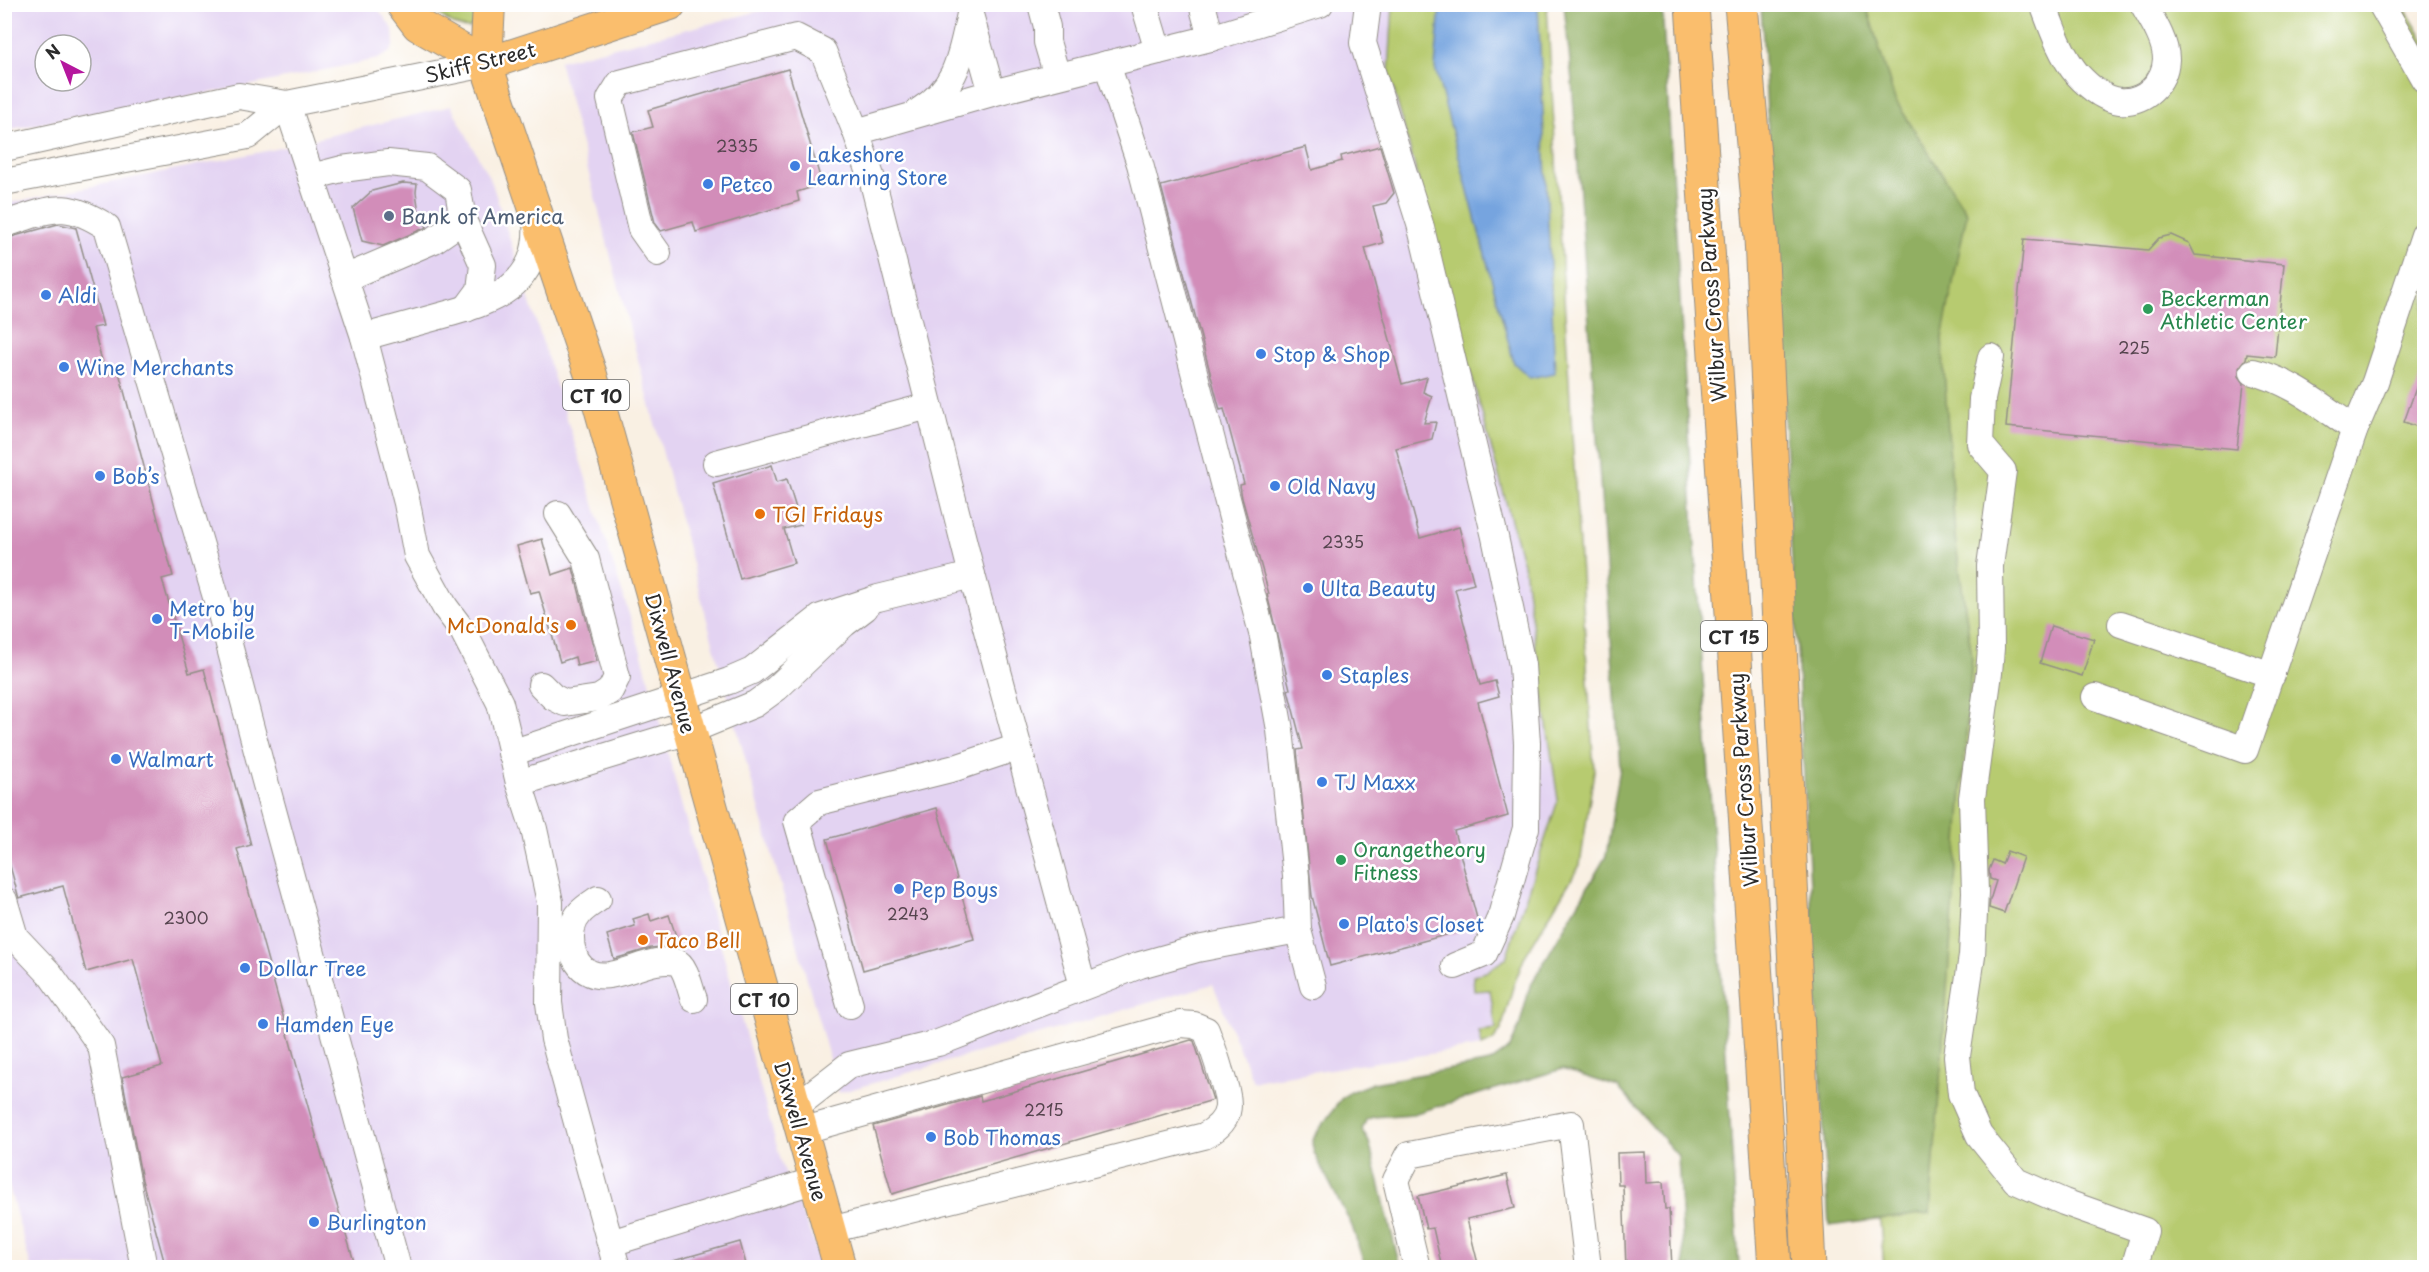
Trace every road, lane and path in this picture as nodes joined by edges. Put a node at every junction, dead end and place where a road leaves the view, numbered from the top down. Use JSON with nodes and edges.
{"nodes":[{"id":1,"x":402,"y":4,"type":"edge"},
{"id":2,"x":489,"y":4,"type":"edge"},
{"id":3,"x":670,"y":4,"type":"edge"},
{"id":4,"x":1041,"y":4,"type":"edge"},
{"id":5,"x":1144,"y":4,"type":"edge"},
{"id":6,"x":1202,"y":4,"type":"edge"},
{"id":7,"x":1320,"y":4,"type":"edge"},
{"id":8,"x":1368,"y":4,"type":"edge"},
{"id":9,"x":1692,"y":4,"type":"edge"},
{"id":10,"x":1741,"y":4,"type":"edge"},
{"id":11,"x":2043,"y":4,"type":"edge"},
{"id":12,"x":2143,"y":4,"type":"edge"},
{"id":13,"x":2381,"y":4,"type":"edge"},
{"id":14,"x":969,"y":9,"type":"edge"},
{"id":15,"x":1211,"y":38,"type":"junction"},
{"id":16,"x":1158,"y":51,"type":"junction"},
{"id":17,"x":486,"y":64,"type":"junction"},
{"id":18,"x":1107,"y":64,"type":"junction"},
{"id":19,"x":1057,"y":76,"type":"junction"},
{"id":20,"x":2424,"y":79,"type":"edge"},
{"id":21,"x":992,"y":93,"type":"junction"},
{"id":22,"x":287,"y":104,"type":"junction"},
{"id":23,"x":909,"y":117,"type":"junction"},
{"id":24,"x":856,"y":132,"type":"junction"},
{"id":25,"x":4,"y":148,"type":"edge"},
{"id":26,"x":311,"y":177,"type":"junction"},
{"id":27,"x":4,"y":182,"type":"edge"},
{"id":28,"x":535,"y":205,"type":"junction"},
{"id":29,"x":463,"y":220,"type":"junction"},
{"id":30,"x":4,"y":224,"type":"edge"},
{"id":31,"x":2424,"y":235,"type":"edge"},
{"id":32,"x":658,"y":253,"type":"dead end"},
{"id":33,"x":345,"y":278,"type":"junction"},
{"id":34,"x":466,"y":309,"type":"junction"},
{"id":35,"x":364,"y":337,"type":"junction"},
{"id":36,"x":1991,"y":357,"type":"dead end"},
{"id":37,"x":2253,"y":372,"type":"dead end"},
{"id":38,"x":929,"y":406,"type":"junction"},
{"id":39,"x":2355,"y":429,"type":"junction"},
{"id":40,"x":716,"y":462,"type":"dead end"},
{"id":41,"x":558,"y":514,"type":"dead end"},
{"id":42,"x":972,"y":575,"type":"junction"},
{"id":43,"x":878,"y":598,"type":"junction"},
{"id":44,"x":2121,"y":624,"type":"dead end"},
{"id":45,"x":2272,"y":675,"type":"junction"},
{"id":46,"x":541,"y":685,"type":"dead end"},
{"id":47,"x":681,"y":697,"type":"junction"},
{"id":48,"x":2095,"y":697,"type":"dead end"},
{"id":49,"x":689,"y":731,"type":"junction"},
{"id":50,"x":1018,"y":747,"type":"junction"},
{"id":51,"x":512,"y":753,"type":"junction"},
{"id":52,"x":519,"y":783,"type":"junction"},
{"id":53,"x":598,"y":899,"type":"dead end"},
{"id":54,"x":4,"y":900,"type":"edge"},
{"id":55,"x":1298,"y":930,"type":"junction"},
{"id":56,"x":1455,"y":966,"type":"dead end"},
{"id":57,"x":1083,"y":986,"type":"junction"},
{"id":58,"x":1313,"y":986,"type":"dead end"},
{"id":59,"x":694,"y":999,"type":"dead end"},
{"id":60,"x":850,"y":1005,"type":"dead end"},
{"id":61,"x":798,"y":1120,"type":"junction"},
{"id":62,"x":816,"y":1180,"type":"junction"},
{"id":63,"x":830,"y":1230,"type":"junction"},
{"id":64,"x":614,"y":1255,"type":"edge"},
{"id":65,"x":144,"y":1268,"type":"edge"},
{"id":66,"x":398,"y":1268,"type":"edge"},
{"id":67,"x":840,"y":1268,"type":"edge"},
{"id":68,"x":1417,"y":1268,"type":"edge"},
{"id":69,"x":1588,"y":1268,"type":"edge"},
{"id":70,"x":1775,"y":1268,"type":"edge"},
{"id":71,"x":1809,"y":1268,"type":"edge"},
{"id":72,"x":2134,"y":1268,"type":"edge"}],
"edges":[{"from":1,"to":17,"type":"main road"},
{"from":2,"to":17,"type":"main road","name":"Dixwell Avenue","number":"CT 10"},
{"from":3,"to":17,"type":"main road","name":"Skiff Street"},
{"from":4,"to":19,"type":"street"},
{"from":5,"to":16,"type":"street"},
{"from":6,"to":15,"type":"street"},
{"from":7,"to":15,"type":"street"},
{"from":8,"to":56,"type":"street"},
{"from":9,"to":70,"type":"highway","name":"Wilbur Cross Parkway","number":"CT 15"},
{"from":10,"to":71,"type":"highway","name":"Wilbur Cross Parkway","number":"CT 15"},
{"from":11,"to":12,"type":"street"},
{"from":13,"to":20,"type":"street"},
{"from":14,"to":21,"type":"street"},
{"from":14,"to":23,"type":"street"},
{"from":15,"to":16,"type":"street"},
{"from":16,"to":18,"type":"street"},
{"from":17,"to":22,"type":"street","name":"Skiff Street"},
{"from":17,"to":28,"type":"main road","name":"Dixwell Avenue","number":"CT 10"},
{"from":18,"to":19,"type":"street"},
{"from":18,"to":55,"type":"street"},
{"from":19,"to":21,"type":"street"},
{"from":21,"to":23,"type":"street"},
{"from":22,"to":25,"type":"street","name":"Skiff Street"},
{"from":22,"to":26,"type":"street"},
{"from":22,"to":27,"type":"street","name":"Skiff Street"},
{"from":23,"to":24,"type":"street"},
{"from":24,"to":32,"type":"street"},
{"from":24,"to":38,"type":"street"},
{"from":26,"to":29,"type":"street"},
{"from":26,"to":33,"type":"street"},
{"from":28,"to":34,"type":"street"},
{"from":28,"to":47,"type":"main road","name":"Dixwell Avenue","number":"CT 10"},
{"from":29,"to":33,"type":"street"},
{"from":29,"to":34,"type":"street"},
{"from":30,"to":66,"type":"street"},
{"from":31,"to":39,"type":"street"},
{"from":33,"to":35,"type":"street"},
{"from":34,"to":35,"type":"street"},
{"from":35,"to":51,"type":"street"},
{"from":36,"to":72,"type":"street"},
{"from":37,"to":39,"type":"street"},
{"from":38,"to":40,"type":"street"},
{"from":38,"to":42,"type":"street"},
{"from":39,"to":45,"type":"street"},
{"from":41,"to":46,"type":"street"},
{"from":42,"to":43,"type":"street"},
{"from":42,"to":50,"type":"street"},
{"from":43,"to":47,"type":"street"},
{"from":43,"to":49,"type":"street"},
{"from":44,"to":45,"type":"street"},
{"from":45,"to":48,"type":"street"},
{"from":47,"to":49,"type":"main road","name":"Dixwell Avenue","number":"CT 10"},
{"from":47,"to":51,"type":"street"},
{"from":49,"to":52,"type":"street"},
{"from":49,"to":61,"type":"main road","name":"Dixwell Avenue","number":"CT 10"},
{"from":50,"to":57,"type":"street"},
{"from":50,"to":60,"type":"street"},
{"from":51,"to":52,"type":"street"},
{"from":52,"to":64,"type":"street"},
{"from":53,"to":59,"type":"street"},
{"from":54,"to":65,"type":"street"},
{"from":55,"to":57,"type":"street"},
{"from":55,"to":58,"type":"street"},
{"from":57,"to":61,"type":"street"},
{"from":61,"to":62,"type":"main road","name":"Dixwell Avenue","number":"CT 10"},
{"from":61,"to":63,"type":"street"},
{"from":62,"to":63,"type":"main road","name":"Dixwell Avenue","number":"CT 10"},
{"from":62,"to":64,"type":"street"},
{"from":63,"to":67,"type":"main road","name":"Dixwell Avenue","number":"CT 10"},
{"from":68,"to":69,"type":"street"}]}
